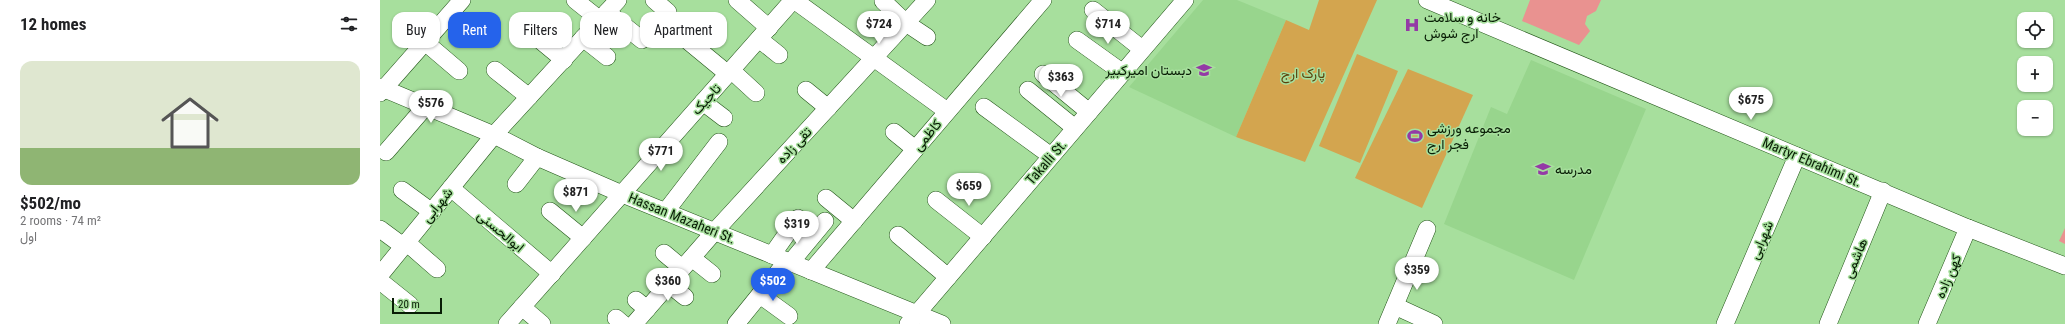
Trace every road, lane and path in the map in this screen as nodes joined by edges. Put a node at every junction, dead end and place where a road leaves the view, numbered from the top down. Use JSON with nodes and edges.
{"nodes":[{"id":1,"x":462,"y":0,"type":"edge"},
{"id":2,"x":575,"y":0,"type":"edge"},
{"id":3,"x":654,"y":0,"type":"edge"},
{"id":4,"x":737,"y":0,"type":"edge"},
{"id":5,"x":794,"y":0,"type":"edge"},
{"id":6,"x":927,"y":0,"type":"edge"},
{"id":7,"x":1043,"y":0,"type":"edge"},
{"id":8,"x":1427,"y":0,"type":"edge"},
{"id":9,"x":882,"y":1,"type":"dead end"},
{"id":10,"x":1182,"y":1,"type":"edge"},
{"id":11,"x":1457,"y":6,"type":"edge"},
{"id":12,"x":1093,"y":10,"type":"dead end"},
{"id":13,"x":609,"y":11,"type":"edge"},
{"id":14,"x":668,"y":12,"type":"dead end"},
{"id":15,"x":906,"y":22,"type":"junction"},
{"id":16,"x":440,"y":25,"type":"edge"},
{"id":17,"x":764,"y":33,"type":"junction"},
{"id":18,"x":927,"y":37,"type":"dead end"},
{"id":19,"x":640,"y":38,"type":"edge"},
{"id":20,"x":1077,"y":40,"type":"dead end"},
{"id":21,"x":580,"y":41,"type":"edge"},
{"id":22,"x":420,"y":48,"type":"edge"},
{"id":23,"x":432,"y":48,"type":"edge"},
{"id":24,"x":550,"y":48,"type":"edge"},
{"id":25,"x":595,"y":48,"type":"edge"},
{"id":26,"x":697,"y":48,"type":"edge"},
{"id":27,"x":1142,"y":49,"type":"junction"},
{"id":28,"x":779,"y":55,"type":"dead end"},
{"id":29,"x":607,"y":58,"type":"dead end"},
{"id":30,"x":873,"y":59,"type":"junction"},
{"id":31,"x":564,"y":60,"type":"junction"},
{"id":32,"x":494,"y":70,"type":"dead end"},
{"id":33,"x":459,"y":71,"type":"dead end"},
{"id":34,"x":730,"y":72,"type":"junction"},
{"id":35,"x":1123,"y":73,"type":"junction"},
{"id":36,"x":1043,"y":74,"type":"dead end"},
{"id":37,"x":381,"y":90,"type":"edge"},
{"id":38,"x":806,"y":90,"type":"dead end"},
{"id":39,"x":1028,"y":90,"type":"dead end"},
{"id":40,"x":756,"y":93,"type":"dead end"},
{"id":41,"x":529,"y":97,"type":"junction"},
{"id":42,"x":703,"y":102,"type":"junction"},
{"id":43,"x":426,"y":106,"type":"junction"},
{"id":44,"x":984,"y":107,"type":"dead end"},
{"id":45,"x":828,"y":108,"type":"junction"},
{"id":46,"x":947,"y":111,"type":"junction"},
{"id":47,"x":1090,"y":112,"type":"junction"},
{"id":48,"x":724,"y":118,"type":"dead end"},
{"id":49,"x":1075,"y":128,"type":"junction"},
{"id":50,"x":894,"y":132,"type":"dead end"},
{"id":51,"x":494,"y":135,"type":"junction"},
{"id":52,"x":719,"y":142,"type":"dead end"},
{"id":53,"x":915,"y":149,"type":"junction"},
{"id":54,"x":386,"y":152,"type":"dead end"},
{"id":55,"x":1051,"y":156,"type":"junction"},
{"id":56,"x":1797,"y":156,"type":"junction"},
{"id":57,"x":537,"y":157,"type":"junction"},
{"id":58,"x":516,"y":184,"type":"dead end"},
{"id":59,"x":451,"y":188,"type":"junction"},
{"id":60,"x":402,"y":190,"type":"dead end"},
{"id":61,"x":1883,"y":191,"type":"junction"},
{"id":62,"x":622,"y":194,"type":"junction"},
{"id":63,"x":826,"y":198,"type":"dead end"},
{"id":64,"x":936,"y":200,"type":"dead end"},
{"id":65,"x":550,"y":211,"type":"dead end"},
{"id":66,"x":666,"y":211,"type":"junction"},
{"id":67,"x":432,"y":212,"type":"junction"},
{"id":68,"x":798,"y":218,"type":"dead end"},
{"id":69,"x":825,"y":221,"type":"dead end"},
{"id":70,"x":854,"y":221,"type":"junction"},
{"id":71,"x":1968,"y":228,"type":"junction"},
{"id":72,"x":380,"y":229,"type":"edge"},
{"id":73,"x":1427,"y":229,"type":"dead end"},
{"id":74,"x":714,"y":231,"type":"junction"},
{"id":75,"x":898,"y":235,"type":"dead end"},
{"id":76,"x":983,"y":236,"type":"junction"},
{"id":77,"x":583,"y":238,"type":"junction"},
{"id":78,"x":405,"y":244,"type":"junction"},
{"id":79,"x":664,"y":253,"type":"dead end"},
{"id":80,"x":772,"y":255,"type":"junction"},
{"id":81,"x":789,"y":262,"type":"junction"},
{"id":82,"x":687,"y":263,"type":"junction"},
{"id":83,"x":2065,"y":266,"type":"edge"},
{"id":84,"x":437,"y":269,"type":"dead end"},
{"id":85,"x":811,"y":271,"type":"junction"},
{"id":86,"x":552,"y":274,"type":"junction"},
{"id":87,"x":712,"y":274,"type":"dead end"},
{"id":88,"x":380,"y":275,"type":"edge"},
{"id":89,"x":948,"y":277,"type":"junction"},
{"id":90,"x":380,"y":281,"type":"edge"},
{"id":91,"x":669,"y":284,"type":"junction"},
{"id":92,"x":760,"y":295,"type":"junction"},
{"id":93,"x":686,"y":296,"type":"dead end"},
{"id":94,"x":410,"y":305,"type":"dead end"},
{"id":95,"x":1395,"y":306,"type":"junction"},
{"id":96,"x":522,"y":307,"type":"junction"},
{"id":97,"x":789,"y":316,"type":"dead end"},
{"id":98,"x":913,"y":319,"type":"edge"},
{"id":99,"x":507,"y":324,"type":"edge"},
{"id":100,"x":542,"y":324,"type":"edge"},
{"id":101,"x":634,"y":324,"type":"edge"},
{"id":102,"x":736,"y":324,"type":"edge"},
{"id":103,"x":942,"y":324,"type":"edge"},
{"id":104,"x":1387,"y":324,"type":"edge"},
{"id":105,"x":1434,"y":324,"type":"edge"},
{"id":106,"x":1725,"y":324,"type":"edge"},
{"id":107,"x":1828,"y":324,"type":"edge"},
{"id":108,"x":1928,"y":324,"type":"edge"}],
"edges":[{"from":1,"to":16,"type":"street"},
{"from":2,"to":13,"type":"street"},
{"from":3,"to":14,"type":"street"},
{"from":4,"to":17,"type":"street"},
{"from":5,"to":17,"type":"street","name":"تاجیک"},
{"from":5,"to":30,"type":"street"},
{"from":6,"to":15,"type":"street","name":"تقی زاده"},
{"from":7,"to":46,"type":"street","name":"کاظمی"},
{"from":8,"to":11,"type":"street","name":"Martyr Ebrahimi St."},
{"from":9,"to":15,"type":"street"},
{"from":10,"to":27,"type":"street","name":"Takalli St."},
{"from":11,"to":56,"type":"street","name":"Martyr Ebrahimi St."},
{"from":12,"to":27,"type":"street"},
{"from":13,"to":19,"type":"street"},
{"from":15,"to":18,"type":"street"},
{"from":15,"to":30,"type":"street","name":"تقی زاده"},
{"from":17,"to":28,"type":"street"},
{"from":17,"to":34,"type":"street","name":"تاجیک"},
{"from":20,"to":35,"type":"street"},
{"from":21,"to":31,"type":"street","name":"شهرابی"},
{"from":22,"to":37,"type":"street"},
{"from":23,"to":33,"type":"street"},
{"from":24,"to":31,"type":"street"},
{"from":25,"to":29,"type":"street"},
{"from":26,"to":34,"type":"street"},
{"from":27,"to":35,"type":"street","name":"Takalli St."},
{"from":30,"to":45,"type":"street","name":"تقی زاده"},
{"from":30,"to":46,"type":"street"},
{"from":31,"to":41,"type":"street","name":"شهرابی"},
{"from":32,"to":41,"type":"street"},
{"from":34,"to":40,"type":"street"},
{"from":34,"to":42,"type":"street","name":"تاجیک"},
{"from":35,"to":47,"type":"street","name":"Takalli St."},
{"from":36,"to":47,"type":"street"},
{"from":37,"to":43,"type":"street","name":"Hassan Mazaheri St."},
{"from":38,"to":45,"type":"street"},
{"from":39,"to":49,"type":"street"},
{"from":41,"to":51,"type":"street","name":"شهرابی"},
{"from":42,"to":48,"type":"street"},
{"from":42,"to":62,"type":"street","name":"تاجیک"},
{"from":43,"to":51,"type":"street","name":"Hassan Mazaheri St."},
{"from":43,"to":54,"type":"street"},
{"from":44,"to":55,"type":"street"},
{"from":45,"to":74,"type":"street","name":"تقی زاده"},
{"from":46,"to":53,"type":"street","name":"کاظمی"},
{"from":47,"to":49,"type":"street","name":"Takalli St."},
{"from":49,"to":55,"type":"street","name":"Takalli St."},
{"from":50,"to":53,"type":"street"},
{"from":51,"to":57,"type":"street","name":"Hassan Mazaheri St."},
{"from":51,"to":59,"type":"street","name":"شهرابی"},
{"from":52,"to":66,"type":"street"},
{"from":53,"to":70,"type":"street","name":"کاظمی"},
{"from":55,"to":76,"type":"street","name":"Takalli St."},
{"from":56,"to":61,"type":"street","name":"Martyr Ebrahimi St."},
{"from":56,"to":106,"type":"street","name":"شهرابی"},
{"from":57,"to":58,"type":"street"},
{"from":57,"to":62,"type":"street","name":"Hassan Mazaheri St."},
{"from":59,"to":67,"type":"street","name":"شهرابی"},
{"from":59,"to":86,"type":"street","name":"ابوالحسنی"},
{"from":60,"to":67,"type":"street"},
{"from":61,"to":71,"type":"street","name":"Martyr Ebrahimi St."},
{"from":61,"to":107,"type":"street","name":"هاشمی"},
{"from":62,"to":66,"type":"street","name":"Hassan Mazaheri St."},
{"from":62,"to":77,"type":"street","name":"تاجیک"},
{"from":63,"to":70,"type":"street"},
{"from":64,"to":76,"type":"street"},
{"from":65,"to":77,"type":"street"},
{"from":66,"to":74,"type":"street","name":"Hassan Mazaheri St."},
{"from":67,"to":78,"type":"street","name":"شهرابی"},
{"from":68,"to":80,"type":"street"},
{"from":69,"to":81,"type":"street"},
{"from":70,"to":85,"type":"street","name":"کاظمی"},
{"from":71,"to":83,"type":"street","name":"Martyr Ebrahimi St."},
{"from":71,"to":108,"type":"street","name":"کهن زاده"},
{"from":72,"to":78,"type":"street"},
{"from":73,"to":95,"type":"street"},
{"from":74,"to":80,"type":"street","name":"Hassan Mazaheri St."},
{"from":74,"to":82,"type":"street"},
{"from":75,"to":89,"type":"street"},
{"from":76,"to":89,"type":"street","name":"Takalli St."},
{"from":77,"to":86,"type":"street","name":"تاجیک"},
{"from":78,"to":84,"type":"street"},
{"from":78,"to":88,"type":"street","name":"شهرابی"},
{"from":79,"to":82,"type":"street"},
{"from":80,"to":81,"type":"street","name":"Hassan Mazaheri St."},
{"from":81,"to":85,"type":"street","name":"Hassan Mazaheri St."},
{"from":81,"to":92,"type":"street"},
{"from":82,"to":87,"type":"street"},
{"from":82,"to":91,"type":"street"},
{"from":85,"to":98,"type":"street","name":"Hassan Mazaheri St."},
{"from":86,"to":96,"type":"street","name":"تاجیک"},
{"from":89,"to":98,"type":"street","name":"Takalli St."},
{"from":90,"to":94,"type":"street"},
{"from":91,"to":93,"type":"street"},
{"from":91,"to":101,"type":"street"},
{"from":92,"to":97,"type":"street"},
{"from":92,"to":102,"type":"street"},
{"from":95,"to":104,"type":"street"},
{"from":95,"to":105,"type":"street"},
{"from":96,"to":99,"type":"street","name":"تاجیک"},
{"from":96,"to":100,"type":"street"},
{"from":98,"to":103,"type":"street","name":"Hassan Mazaheri St."}]}
